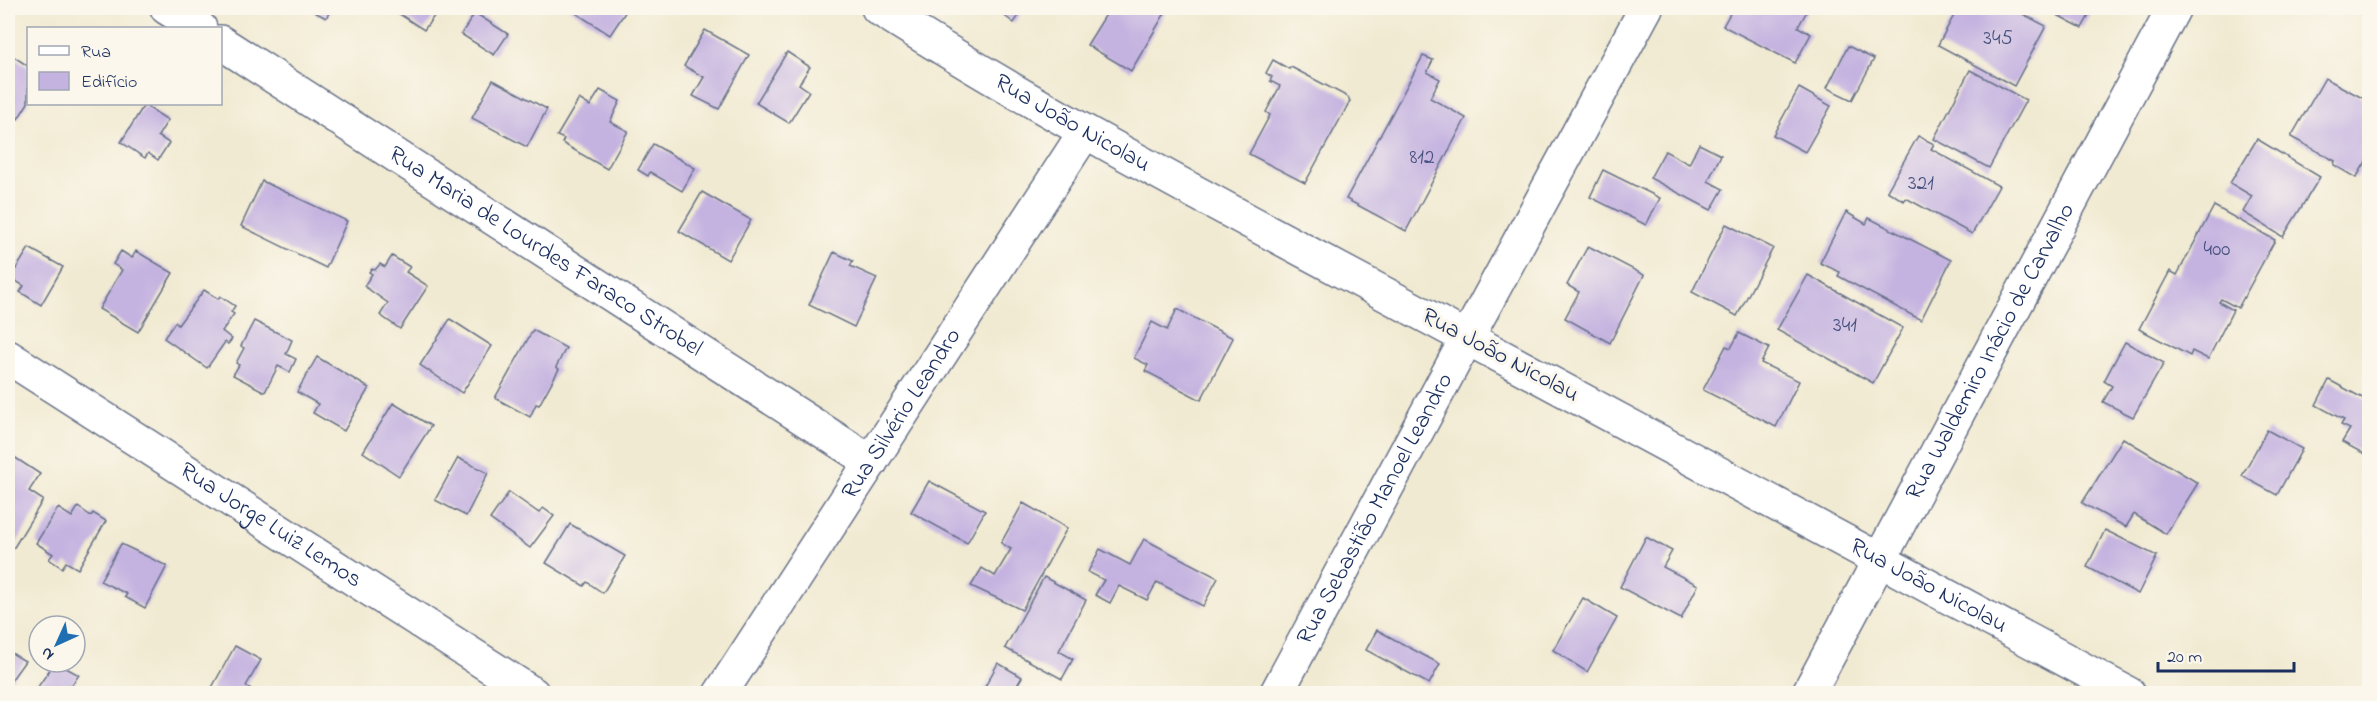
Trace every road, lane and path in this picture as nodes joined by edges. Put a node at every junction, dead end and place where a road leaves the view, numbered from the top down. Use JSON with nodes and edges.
{"nodes":[{"id":1,"x":167,"y":8,"type":"edge"},
{"id":2,"x":878,"y":8,"type":"edge"},
{"id":3,"x":1646,"y":8,"type":"edge"},
{"id":4,"x":2174,"y":8,"type":"edge"},
{"id":5,"x":198,"y":27,"type":"edge"},
{"id":6,"x":222,"y":43,"type":"edge"},
{"id":7,"x":1085,"y":132,"type":"junction"},
{"id":8,"x":1467,"y":338,"type":"junction"},
{"id":9,"x":8,"y":357,"type":"edge"},
{"id":10,"x":871,"y":462,"type":"junction"},
{"id":11,"x":1879,"y":560,"type":"junction"},
{"id":12,"x":533,"y":693,"type":"edge"},
{"id":13,"x":720,"y":693,"type":"edge"},
{"id":14,"x":1276,"y":693,"type":"edge"},
{"id":15,"x":1808,"y":693,"type":"edge"},
{"id":16,"x":2129,"y":693,"type":"edge"}],
"edges":[{"from":1,"to":5,"type":"street"},
{"from":2,"to":7,"type":"street","name":"Rua João Nicolau"},
{"from":3,"to":8,"type":"street","name":"Rua Sebastião Manoel Leandro"},
{"from":4,"to":11,"type":"street","name":"Rua Waldemiro Inácio de Carvalho"},
{"from":6,"to":10,"type":"street","name":"Rua Maria de Lourdes Faraco Strobel"},
{"from":7,"to":8,"type":"street","name":"Rua João Nicolau"},
{"from":7,"to":10,"type":"street","name":"Rua Silvério Leandro"},
{"from":8,"to":11,"type":"street","name":"Rua João Nicolau"},
{"from":8,"to":14,"type":"street","name":"Rua Sebastião Manoel Leandro"},
{"from":9,"to":12,"type":"street","name":"Rua Jorge Luiz Lemos"},
{"from":10,"to":13,"type":"street","name":"Rua Silvério Leandro"},
{"from":11,"to":15,"type":"street","name":"Rua Waldemiro Inácio de Carvalho"},
{"from":11,"to":16,"type":"street","name":"Rua João Nicolau"}]}
